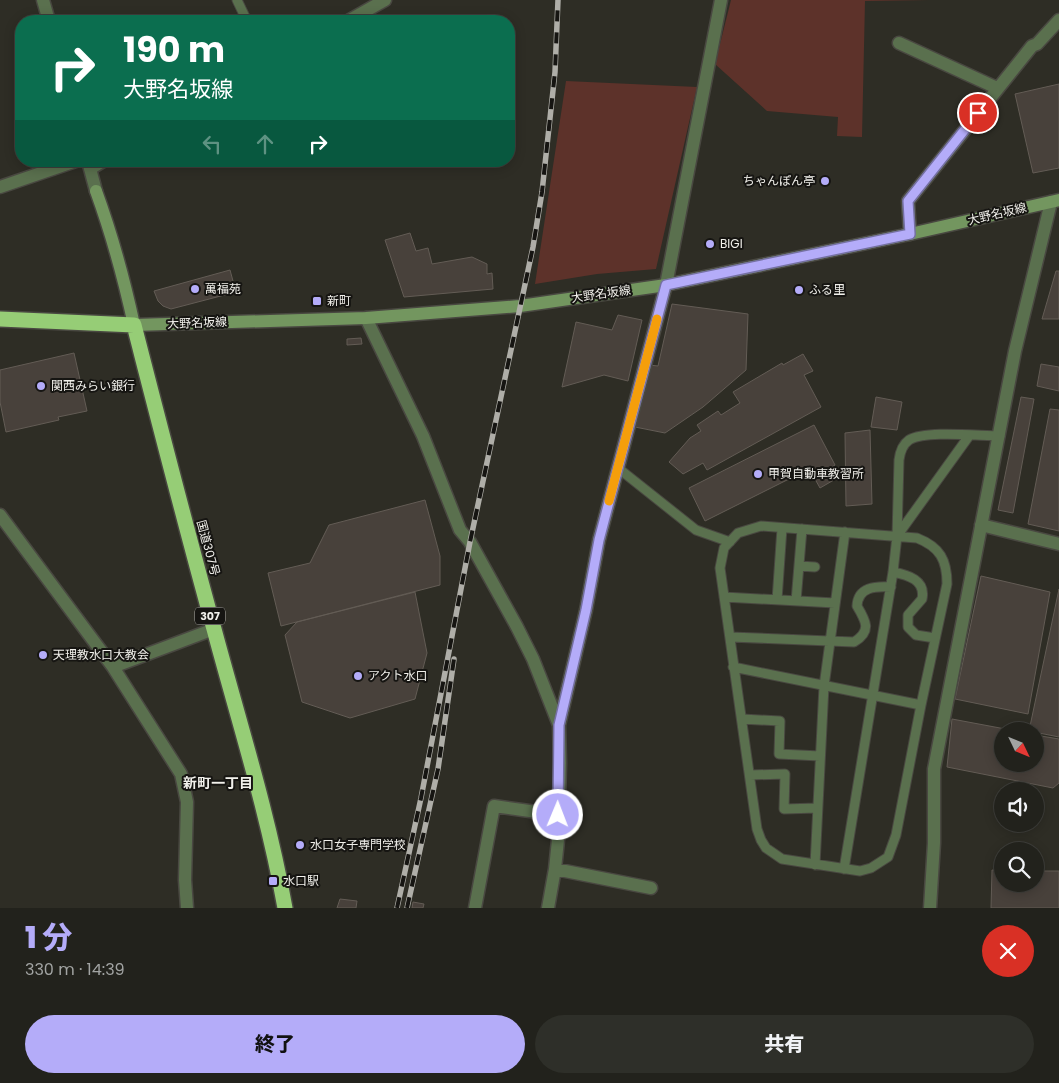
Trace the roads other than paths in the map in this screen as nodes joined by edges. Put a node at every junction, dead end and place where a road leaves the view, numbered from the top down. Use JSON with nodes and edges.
{"nodes":[{"id":1,"x":43,"y":0,"type":"edge"},
{"id":2,"x":236,"y":0,"type":"edge"},
{"id":3,"x":385,"y":0,"type":"edge"},
{"id":4,"x":721,"y":0,"type":"edge"},
{"id":5,"x":47,"y":15,"type":"edge"},
{"id":6,"x":244,"y":15,"type":"edge"},
{"id":7,"x":359,"y":15,"type":"edge"},
{"id":8,"x":1059,"y":20,"type":"edge"},
{"id":9,"x":899,"y":43,"type":"dead end"},
{"id":10,"x":997,"y":88,"type":"junction"},
{"id":11,"x":58,"y":167,"type":"edge"},
{"id":12,"x":90,"y":167,"type":"edge"},
{"id":13,"x":0,"y":187,"type":"edge"},
{"id":14,"x":96,"y":191,"type":"joint"},
{"id":15,"x":1055,"y":201,"type":"edge"},
{"id":16,"x":910,"y":234,"type":"junction"},
{"id":17,"x":666,"y":285,"type":"junction"},
{"id":18,"x":366,"y":318,"type":"junction"},
{"id":19,"x":0,"y":319,"type":"edge"},
{"id":20,"x":134,"y":325,"type":"junction"},
{"id":21,"x":970,"y":436,"type":"junction"},
{"id":22,"x":1000,"y":436,"type":"junction"},
{"id":23,"x":618,"y":468,"type":"junction"},
{"id":24,"x":0,"y":515,"type":"edge"},
{"id":25,"x":982,"y":525,"type":"junction"},
{"id":26,"x":782,"y":528,"type":"junction"},
{"id":27,"x":802,"y":529,"type":"junction"},
{"id":28,"x":845,"y":532,"type":"junction"},
{"id":29,"x":897,"y":536,"type":"junction"},
{"id":30,"x":730,"y":542,"type":"junction"},
{"id":31,"x":1059,"y":544,"type":"edge"},
{"id":32,"x":799,"y":566,"type":"junction"},
{"id":33,"x":816,"y":567,"type":"dead end"},
{"id":34,"x":893,"y":572,"type":"junction"},
{"id":35,"x":891,"y":587,"type":"junction"},
{"id":36,"x":724,"y":598,"type":"junction"},
{"id":37,"x":777,"y":600,"type":"junction"},
{"id":38,"x":796,"y":601,"type":"junction"},
{"id":39,"x":835,"y":603,"type":"junction"},
{"id":40,"x":214,"y":629,"type":"junction"},
{"id":41,"x":730,"y":637,"type":"junction"},
{"id":42,"x":935,"y":638,"type":"junction"},
{"id":43,"x":830,"y":641,"type":"junction"},
{"id":44,"x":113,"y":667,"type":"junction"},
{"id":45,"x":733,"y":667,"type":"junction"},
{"id":46,"x":824,"y":686,"type":"junction"},
{"id":47,"x":873,"y":695,"type":"junction"},
{"id":48,"x":921,"y":704,"type":"junction"},
{"id":49,"x":742,"y":719,"type":"junction"},
{"id":50,"x":559,"y":725,"type":"junction"},
{"id":51,"x":820,"y":756,"type":"junction"},
{"id":52,"x":750,"y":775,"type":"junction"},
{"id":53,"x":817,"y":808,"type":"junction"},
{"id":54,"x":558,"y":815,"type":"junction"},
{"id":55,"x":815,"y":865,"type":"junction"},
{"id":56,"x":844,"y":869,"type":"junction"},
{"id":57,"x":555,"y":870,"type":"junction"},
{"id":58,"x":651,"y":888,"type":"dead end"},
{"id":59,"x":187,"y":908,"type":"edge"},
{"id":60,"x":285,"y":908,"type":"edge"},
{"id":61,"x":475,"y":908,"type":"edge"},
{"id":62,"x":548,"y":908,"type":"edge"},
{"id":63,"x":930,"y":908,"type":"edge"}],
"edges":[{"from":1,"to":5,"type":"street"},
{"from":2,"to":6,"type":"lane"},
{"from":3,"to":7,"type":"street"},
{"from":4,"to":17,"type":"street"},
{"from":8,"to":10,"type":"street"},
{"from":9,"to":10,"type":"street"},
{"from":10,"to":16,"type":"street"},
{"from":11,"to":13,"type":"street"},
{"from":12,"to":14,"type":"street"},
{"from":14,"to":20,"type":"main road"},
{"from":15,"to":16,"type":"main road","name":"大野名坂線"},
{"from":15,"to":22,"type":"street"},
{"from":16,"to":17,"type":"main road","name":"大野名坂線"},
{"from":17,"to":18,"type":"main road","name":"大野名坂線"},
{"from":17,"to":23,"type":"street"},
{"from":18,"to":20,"type":"main road","name":"大野名坂線"},
{"from":18,"to":50,"type":"street"},
{"from":19,"to":20,"type":"highway"},
{"from":20,"to":40,"type":"highway","name":"国道307号","number":"307"},
{"from":21,"to":22,"type":"lane"},
{"from":21,"to":29,"type":"lane"},
{"from":21,"to":29,"type":"lane"},
{"from":22,"to":25,"type":"street"},
{"from":23,"to":30,"type":"lane"},
{"from":23,"to":50,"type":"street"},
{"from":24,"to":44,"type":"street"},
{"from":25,"to":31,"type":"street"},
{"from":25,"to":63,"type":"street"},
{"from":26,"to":27,"type":"lane"},
{"from":26,"to":30,"type":"lane"},
{"from":26,"to":37,"type":"lane"},
{"from":27,"to":28,"type":"lane"},
{"from":27,"to":32,"type":"lane"},
{"from":28,"to":29,"type":"lane"},
{"from":28,"to":39,"type":"lane"},
{"from":29,"to":34,"type":"lane"},
{"from":29,"to":42,"type":"lane"},
{"from":30,"to":36,"type":"lane"},
{"from":32,"to":33,"type":"lane"},
{"from":32,"to":38,"type":"lane"},
{"from":34,"to":35,"type":"lane"},
{"from":34,"to":42,"type":"lane"},
{"from":35,"to":43,"type":"lane"},
{"from":35,"to":47,"type":"lane"},
{"from":36,"to":37,"type":"lane"},
{"from":36,"to":41,"type":"lane"},
{"from":37,"to":38,"type":"lane"},
{"from":38,"to":39,"type":"lane"},
{"from":39,"to":43,"type":"lane"},
{"from":40,"to":44,"type":"street"},
{"from":40,"to":60,"type":"highway","name":"国道307号","number":"307"},
{"from":41,"to":43,"type":"lane"},
{"from":41,"to":45,"type":"lane"},
{"from":42,"to":48,"type":"lane"},
{"from":43,"to":46,"type":"lane"},
{"from":44,"to":59,"type":"street"},
{"from":45,"to":46,"type":"lane"},
{"from":45,"to":49,"type":"lane"},
{"from":46,"to":47,"type":"lane"},
{"from":46,"to":51,"type":"lane"},
{"from":47,"to":48,"type":"lane"},
{"from":47,"to":56,"type":"lane"},
{"from":48,"to":56,"type":"lane"},
{"from":49,"to":51,"type":"lane"},
{"from":49,"to":52,"type":"lane"},
{"from":50,"to":54,"type":"street"},
{"from":51,"to":53,"type":"lane"},
{"from":52,"to":53,"type":"lane"},
{"from":52,"to":55,"type":"lane"},
{"from":53,"to":55,"type":"lane"},
{"from":54,"to":57,"type":"street"},
{"from":54,"to":61,"type":"street"},
{"from":55,"to":56,"type":"lane"},
{"from":57,"to":58,"type":"street"},
{"from":57,"to":62,"type":"street"}]}
